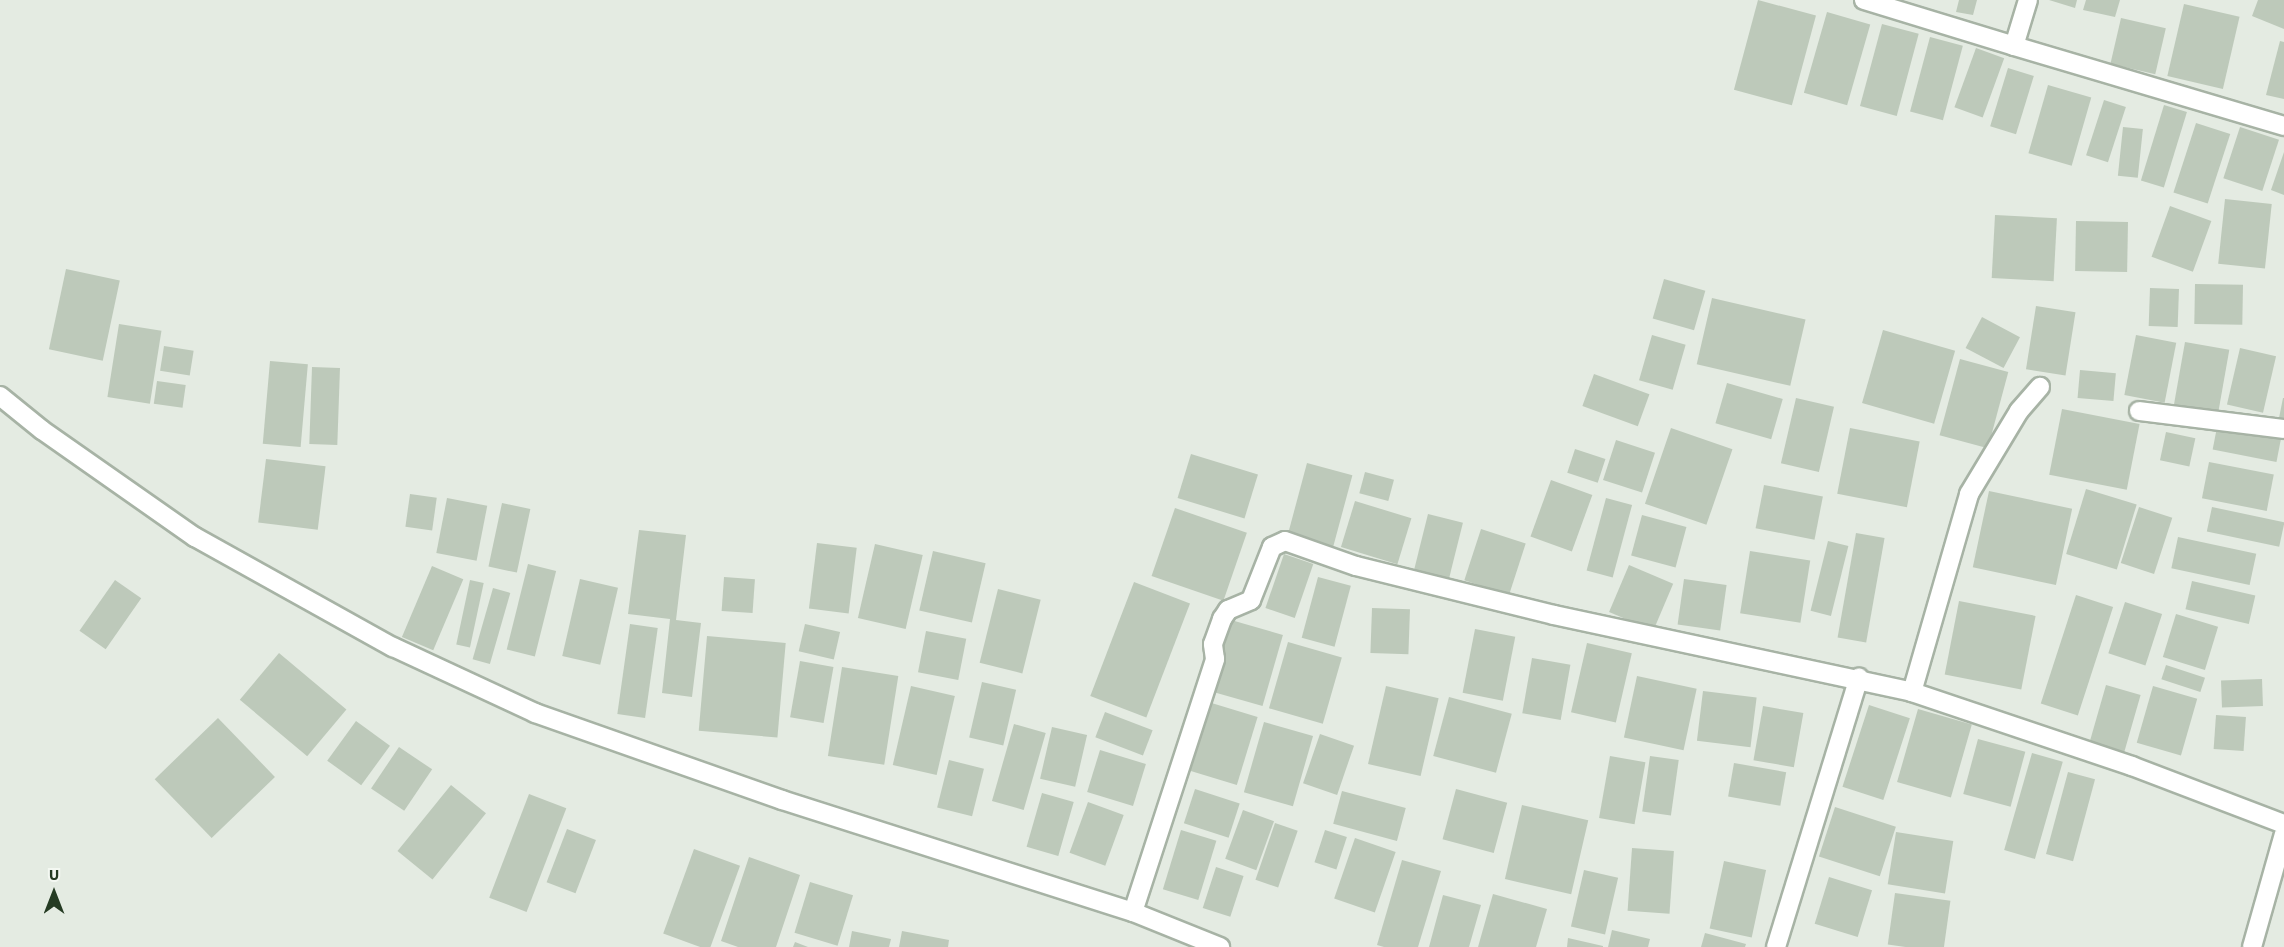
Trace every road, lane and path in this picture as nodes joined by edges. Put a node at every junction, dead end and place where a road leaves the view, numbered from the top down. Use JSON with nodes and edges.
{"nodes":[{"id":1,"x":1864,"y":0,"type":"edge"},
{"id":2,"x":2028,"y":0,"type":"edge"},
{"id":3,"x":2014,"y":45,"type":"junction"},
{"id":4,"x":2284,"y":126,"type":"edge"},
{"id":5,"x":2040,"y":387,"type":"dead end"},
{"id":6,"x":0,"y":396,"type":"edge"},
{"id":7,"x":2139,"y":411,"type":"dead end"},
{"id":8,"x":2284,"y":429,"type":"edge"},
{"id":9,"x":1858,"y":678,"type":"junction"},
{"id":10,"x":1912,"y":692,"type":"junction"},
{"id":11,"x":2284,"y":824,"type":"edge"},
{"id":12,"x":2284,"y":834,"type":"edge"},
{"id":13,"x":1133,"y":912,"type":"junction"},
{"id":14,"x":1220,"y":947,"type":"edge"},
{"id":15,"x":1776,"y":947,"type":"edge"},
{"id":16,"x":2252,"y":947,"type":"edge"}],
"edges":[{"from":1,"to":3,"type":"street"},
{"from":2,"to":3,"type":"street"},
{"from":3,"to":4,"type":"street"},
{"from":5,"to":10,"type":"street"},
{"from":6,"to":13,"type":"street"},
{"from":7,"to":8,"type":"street"},
{"from":9,"to":10,"type":"street"},
{"from":9,"to":13,"type":"street"},
{"from":9,"to":15,"type":"street"},
{"from":10,"to":11,"type":"street"},
{"from":12,"to":16,"type":"street"},
{"from":13,"to":14,"type":"street"}]}
